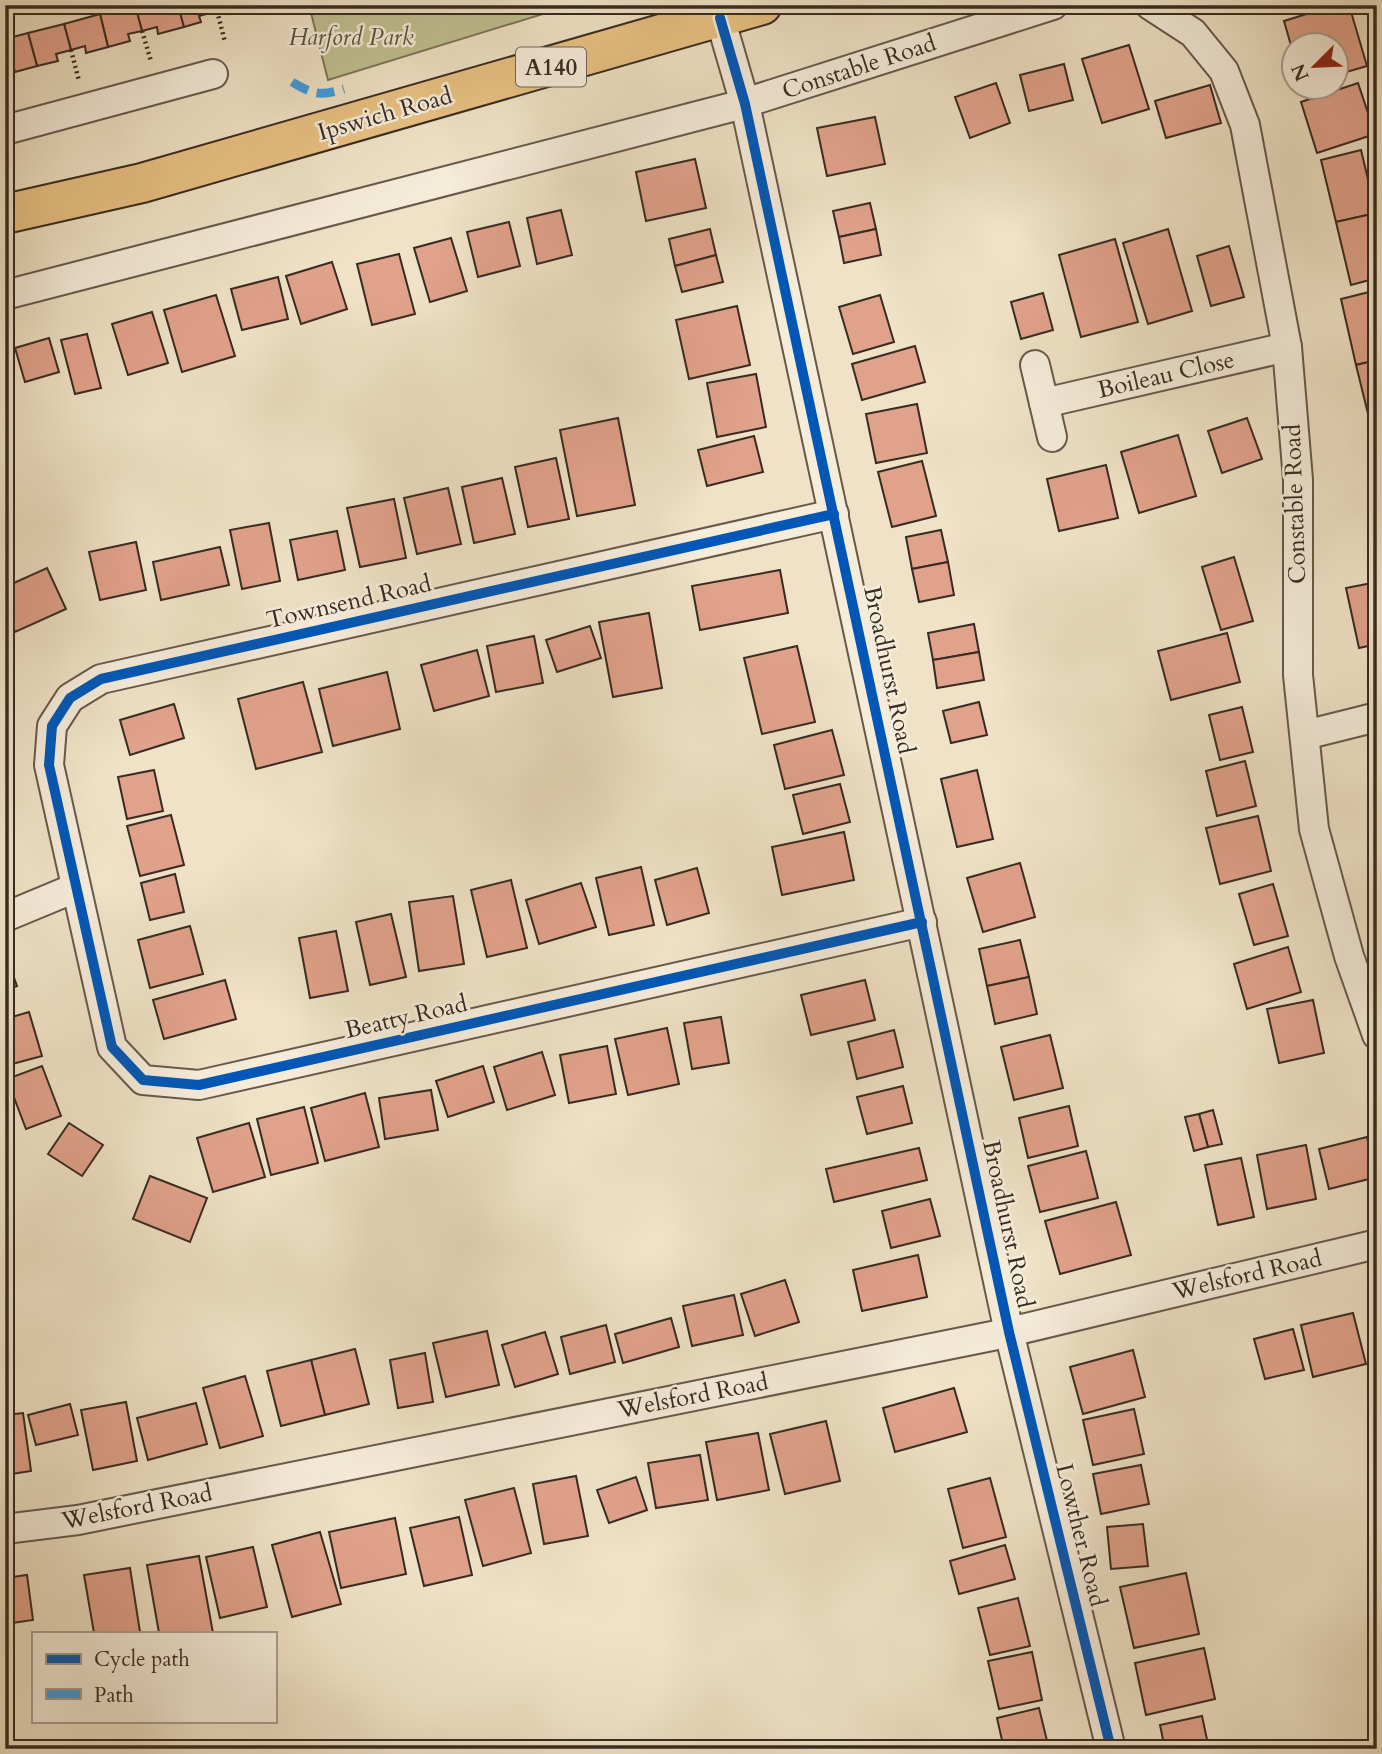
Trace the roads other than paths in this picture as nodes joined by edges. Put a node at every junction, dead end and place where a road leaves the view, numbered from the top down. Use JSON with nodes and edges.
{"nodes":[{"id":1,"x":762,"y":5,"type":"edge"},
{"id":2,"x":1053,"y":5,"type":"edge"},
{"id":3,"x":1150,"y":5,"type":"edge"},
{"id":4,"x":720,"y":18,"type":"junction"},
{"id":5,"x":213,"y":74,"type":"dead end"},
{"id":6,"x":745,"y":104,"type":"junction"},
{"id":7,"x":5,"y":130,"type":"edge"},
{"id":8,"x":5,"y":214,"type":"edge"},
{"id":9,"x":5,"y":295,"type":"edge"},
{"id":10,"x":1287,"y":347,"type":"junction"},
{"id":11,"x":1035,"y":365,"type":"dead end"},
{"id":12,"x":1044,"y":403,"type":"junction"},
{"id":13,"x":1052,"y":437,"type":"dead end"},
{"id":14,"x":834,"y":514,"type":"junction"},
{"id":15,"x":1377,"y":717,"type":"edge"},
{"id":16,"x":1305,"y":735,"type":"junction"},
{"id":17,"x":75,"y":888,"type":"junction"},
{"id":18,"x":5,"y":917,"type":"edge"},
{"id":19,"x":922,"y":922,"type":"junction"},
{"id":20,"x":1377,"y":1035,"type":"edge"},
{"id":21,"x":1377,"y":1244,"type":"edge"},
{"id":22,"x":1009,"y":1332,"type":"junction"},
{"id":23,"x":5,"y":1529,"type":"edge"},
{"id":24,"x":1111,"y":1749,"type":"edge"}],
"edges":[{"from":1,"to":4,"type":"highway","name":"Ipswich Road","number":"A140"},
{"from":2,"to":6,"type":"street","name":"Constable Road"},
{"from":3,"to":10,"type":"street","name":"Constable Road"},
{"from":4,"to":6,"type":"street","name":"Broadhurst Road"},
{"from":4,"to":8,"type":"highway","name":"Ipswich Road","number":"A140"},
{"from":5,"to":7,"type":"street"},
{"from":6,"to":9,"type":"street"},
{"from":6,"to":14,"type":"street","name":"Broadhurst Road"},
{"from":10,"to":12,"type":"street","name":"Boileau Close"},
{"from":10,"to":16,"type":"street","name":"Constable Road"},
{"from":11,"to":12,"type":"street"},
{"from":12,"to":13,"type":"street"},
{"from":14,"to":17,"type":"street","name":"Townsend Road"},
{"from":14,"to":19,"type":"street","name":"Broadhurst Road"},
{"from":15,"to":16,"type":"street"},
{"from":16,"to":20,"type":"street","name":"Constable Road"},
{"from":17,"to":18,"type":"street"},
{"from":17,"to":19,"type":"street","name":"Beatty Road"},
{"from":19,"to":22,"type":"street","name":"Broadhurst Road"},
{"from":21,"to":22,"type":"street","name":"Welsford Road"},
{"from":22,"to":23,"type":"street","name":"Welsford Road"},
{"from":22,"to":24,"type":"street","name":"Lowther Road"}]}
